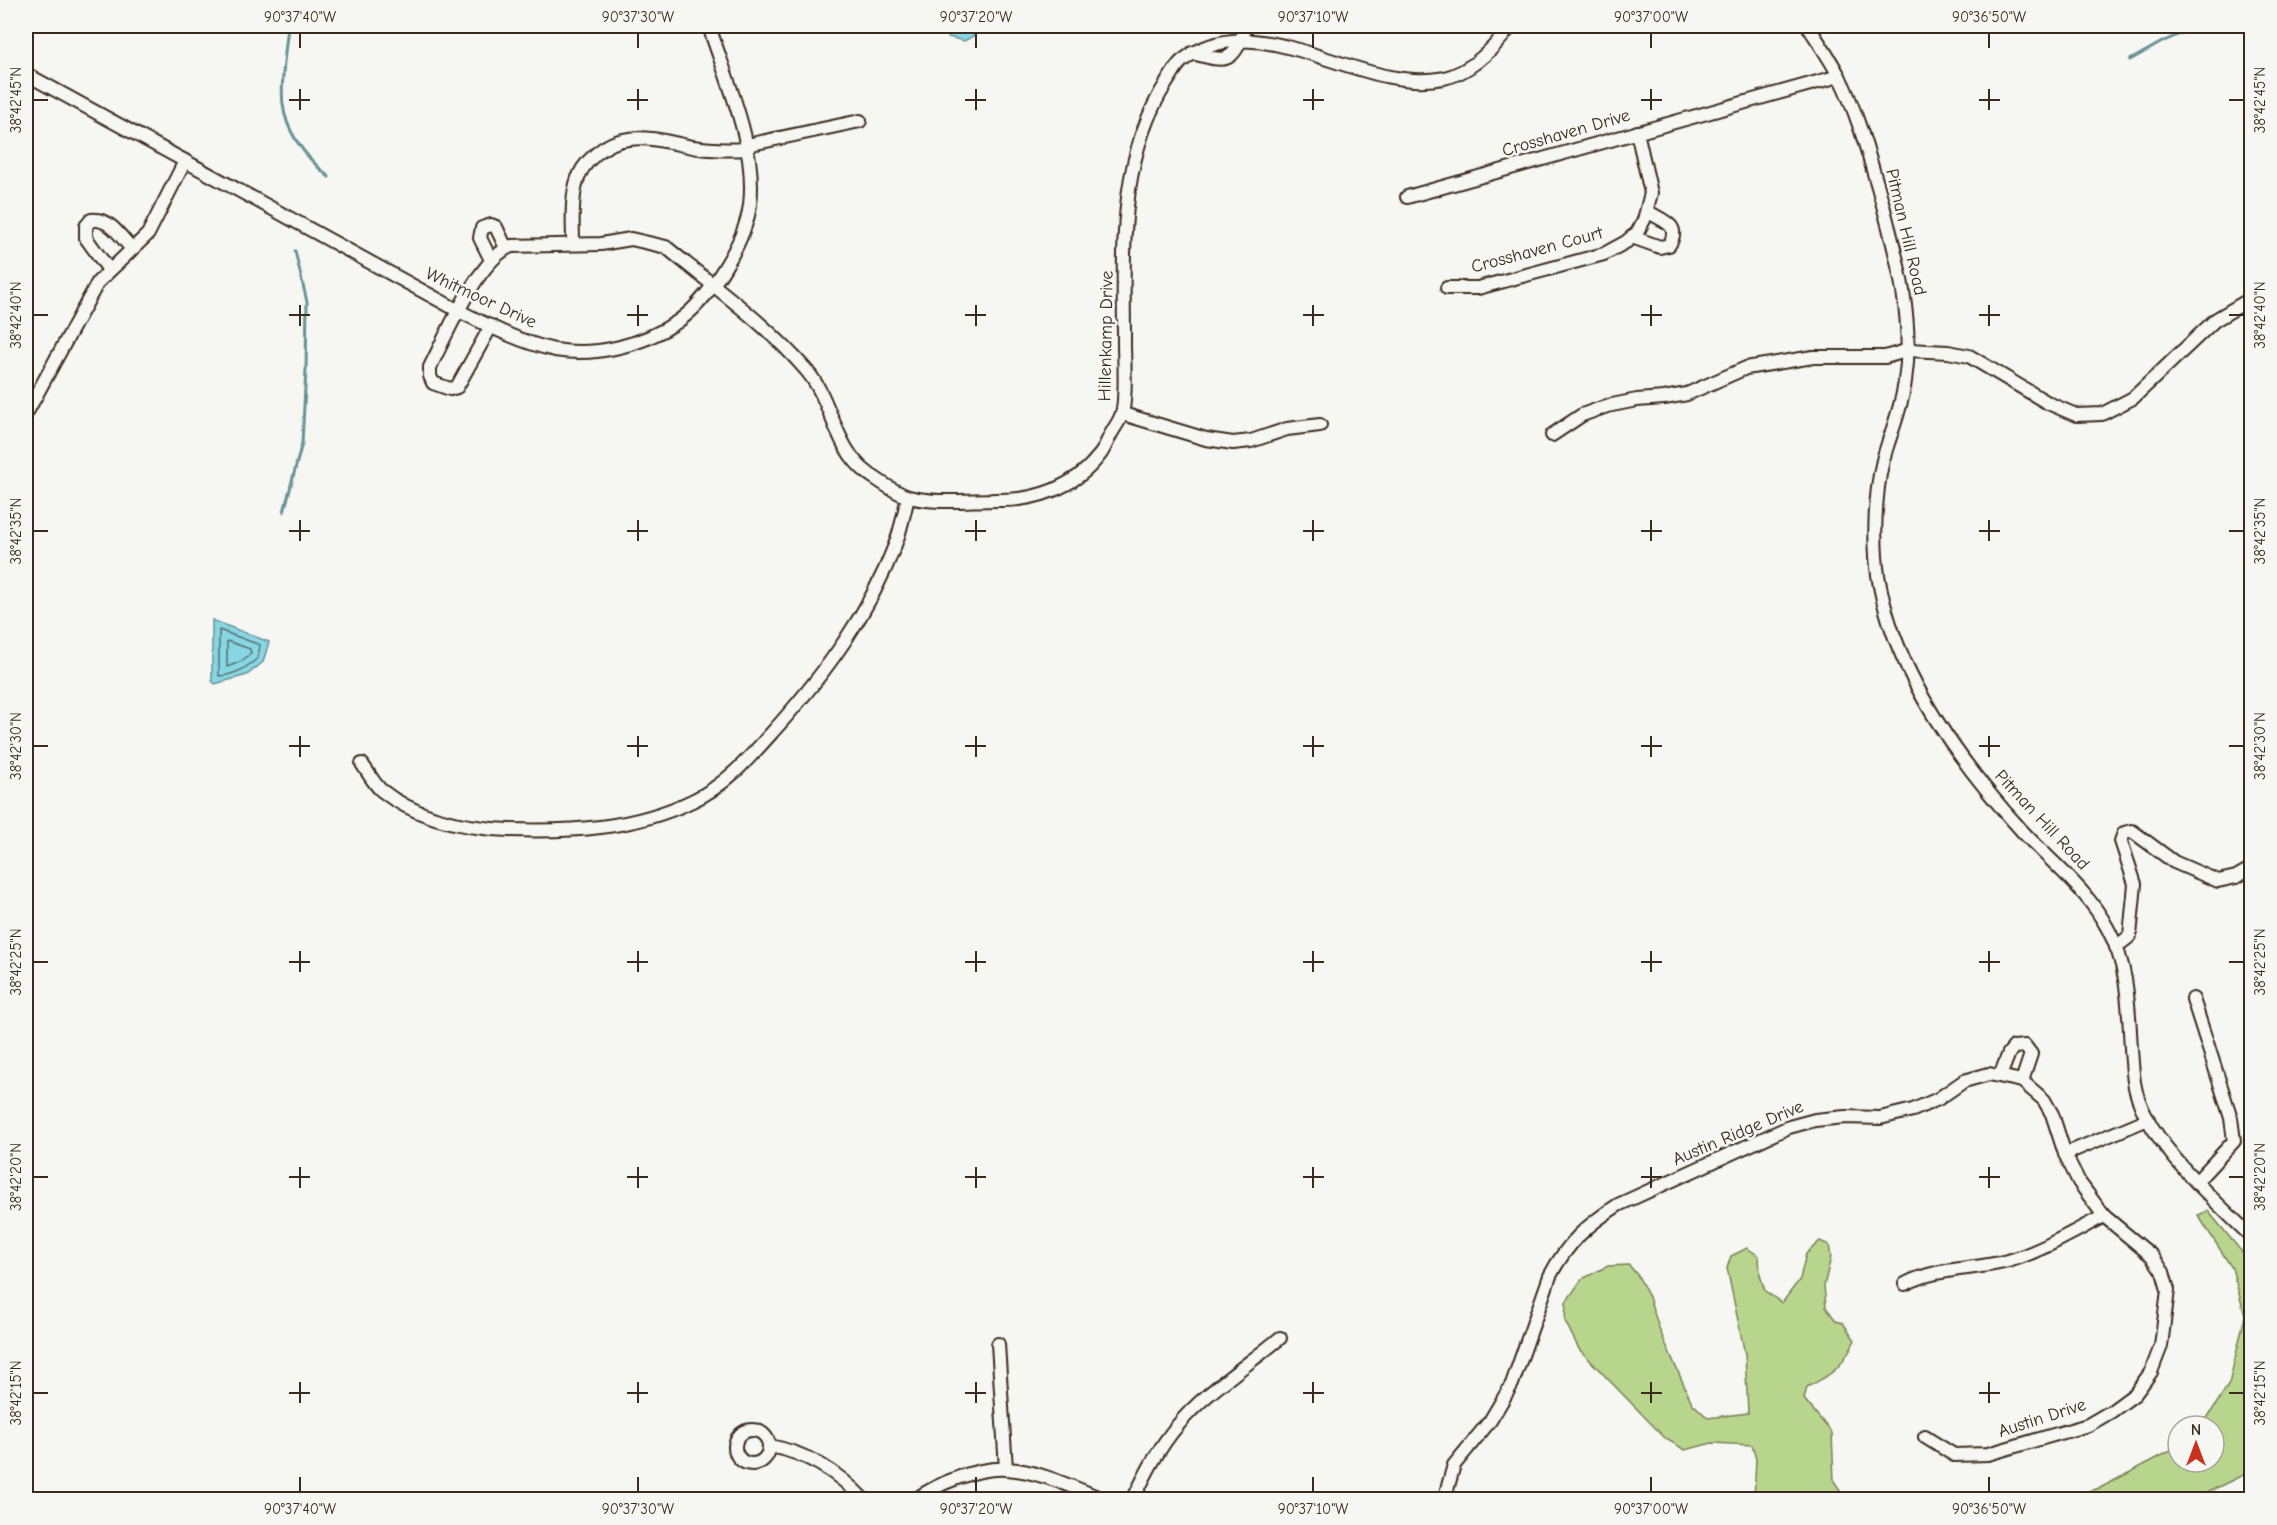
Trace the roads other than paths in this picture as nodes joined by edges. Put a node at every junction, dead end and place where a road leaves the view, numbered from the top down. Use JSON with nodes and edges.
{"nodes":[{"id":1,"x":709,"y":26,"type":"edge"},
{"id":2,"x":1511,"y":26,"type":"edge"},
{"id":3,"x":1808,"y":26,"type":"edge"},
{"id":4,"x":1243,"y":34,"type":"junction"},
{"id":5,"x":1192,"y":53,"type":"junction"},
{"id":6,"x":26,"y":74,"type":"edge"},
{"id":7,"x":1839,"y":76,"type":"junction"},
{"id":8,"x":860,"y":121,"type":"dead end"},
{"id":9,"x":1637,"y":132,"type":"junction"},
{"id":10,"x":747,"y":147,"type":"junction"},
{"id":11,"x":185,"y":161,"type":"junction"},
{"id":12,"x":1407,"y":197,"type":"dead end"},
{"id":13,"x":1647,"y":211,"type":"junction"},
{"id":14,"x":1632,"y":237,"type":"junction"},
{"id":15,"x":573,"y":244,"type":"junction"},
{"id":16,"x":506,"y":248,"type":"junction"},
{"id":17,"x":132,"y":249,"type":"junction"},
{"id":18,"x":491,"y":260,"type":"junction"},
{"id":19,"x":109,"y":270,"type":"junction"},
{"id":20,"x":713,"y":286,"type":"junction"},
{"id":21,"x":1447,"y":288,"type":"dead end"},
{"id":22,"x":2252,"y":298,"type":"edge"},
{"id":23,"x":459,"y":311,"type":"junction"},
{"id":24,"x":490,"y":326,"type":"junction"},
{"id":25,"x":1909,"y":351,"type":"junction"},
{"id":26,"x":26,"y":414,"type":"edge"},
{"id":27,"x":1123,"y":414,"type":"junction"},
{"id":28,"x":1320,"y":425,"type":"dead end"},
{"id":29,"x":1551,"y":435,"type":"dead end"},
{"id":30,"x":908,"y":497,"type":"junction"},
{"id":31,"x":362,"y":764,"type":"dead end"},
{"id":32,"x":2252,"y":868,"type":"edge"},
{"id":33,"x":2116,"y":947,"type":"junction"},
{"id":34,"x":2193,"y":999,"type":"dead end"},
{"id":35,"x":2000,"y":1076,"type":"junction"},
{"id":36,"x":2022,"y":1081,"type":"junction"},
{"id":37,"x":2148,"y":1119,"type":"junction"},
{"id":38,"x":2065,"y":1154,"type":"junction"},
{"id":39,"x":2196,"y":1182,"type":"junction"},
{"id":40,"x":2104,"y":1216,"type":"junction"},
{"id":41,"x":2252,"y":1237,"type":"edge"},
{"id":42,"x":1905,"y":1284,"type":"dead end"},
{"id":43,"x":1280,"y":1338,"type":"dead end"},
{"id":44,"x":998,"y":1344,"type":"dead end"},
{"id":45,"x":1925,"y":1437,"type":"dead end"},
{"id":46,"x":770,"y":1446,"type":"dead end"},
{"id":47,"x":1006,"y":1469,"type":"junction"},
{"id":48,"x":864,"y":1500,"type":"edge"},
{"id":49,"x":915,"y":1500,"type":"edge"},
{"id":50,"x":1105,"y":1500,"type":"edge"},
{"id":51,"x":1133,"y":1500,"type":"edge"},
{"id":52,"x":1444,"y":1500,"type":"edge"}],
"edges":[{"from":1,"to":10,"type":"street","name":"Whitmoor Drive"},
{"from":2,"to":4,"type":"street","name":"Hillenkamp Drive"},
{"from":3,"to":7,"type":"street","name":"Pitman Hill Road"},
{"from":4,"to":5,"type":"street","name":"Hillenkamp Drive"},
{"from":4,"to":5,"type":"street"},
{"from":5,"to":27,"type":"street","name":"Hillenkamp Drive"},
{"from":6,"to":11,"type":"street","name":"Whitmoor Drive"},
{"from":7,"to":9,"type":"street","name":"Crosshaven Drive"},
{"from":7,"to":25,"type":"street","name":"Pitman Hill Road"},
{"from":8,"to":10,"type":"street"},
{"from":9,"to":12,"type":"street","name":"Crosshaven Drive"},
{"from":9,"to":13,"type":"street","name":"Crosshaven Court"},
{"from":10,"to":15,"type":"street"},
{"from":10,"to":20,"type":"street","name":"Whitmoor Drive"},
{"from":11,"to":17,"type":"street"},
{"from":11,"to":23,"type":"street","name":"Whitmoor Drive"},
{"from":13,"to":14,"type":"street","name":"Crosshaven Court"},
{"from":13,"to":14,"type":"street"},
{"from":14,"to":21,"type":"street","name":"Crosshaven Court"},
{"from":15,"to":16,"type":"street","name":"Hillenkamp Drive"},
{"from":15,"to":20,"type":"street","name":"Hillenkamp Drive"},
{"from":16,"to":18,"type":"street"},
{"from":16,"to":18,"type":"street"},
{"from":17,"to":19,"type":"street"},
{"from":17,"to":19,"type":"street"},
{"from":18,"to":23,"type":"street"},
{"from":19,"to":26,"type":"street"},
{"from":20,"to":24,"type":"street","name":"Whitmoor Drive"},
{"from":20,"to":30,"type":"street","name":"Hillenkamp Drive"},
{"from":22,"to":25,"type":"street"},
{"from":23,"to":24,"type":"street","name":"Whitmoor Drive"},
{"from":23,"to":24,"type":"street"},
{"from":25,"to":29,"type":"street"},
{"from":25,"to":33,"type":"street","name":"Pitman Hill Road"},
{"from":27,"to":28,"type":"street"},
{"from":27,"to":30,"type":"street","name":"Hillenkamp Drive"},
{"from":30,"to":31,"type":"street"},
{"from":32,"to":33,"type":"street"},
{"from":33,"to":37,"type":"street","name":"Pitman Hill Road"},
{"from":34,"to":39,"type":"street"},
{"from":35,"to":36,"type":"street","name":"Austin Ridge Drive"},
{"from":35,"to":36,"type":"street"},
{"from":35,"to":52,"type":"street","name":"Austin Ridge Drive"},
{"from":36,"to":38,"type":"street","name":"Austin Ridge Drive"},
{"from":37,"to":38,"type":"street"},
{"from":37,"to":39,"type":"street","name":"Pitman Hill Road"},
{"from":38,"to":40,"type":"street","name":"Austin Drive"},
{"from":39,"to":41,"type":"street","name":"Pitman Hill Road"},
{"from":40,"to":42,"type":"street"},
{"from":40,"to":45,"type":"street","name":"Austin Drive"},
{"from":43,"to":51,"type":"street"},
{"from":44,"to":47,"type":"street"},
{"from":46,"to":48,"type":"street"},
{"from":47,"to":49,"type":"street"},
{"from":47,"to":50,"type":"street"}]}
